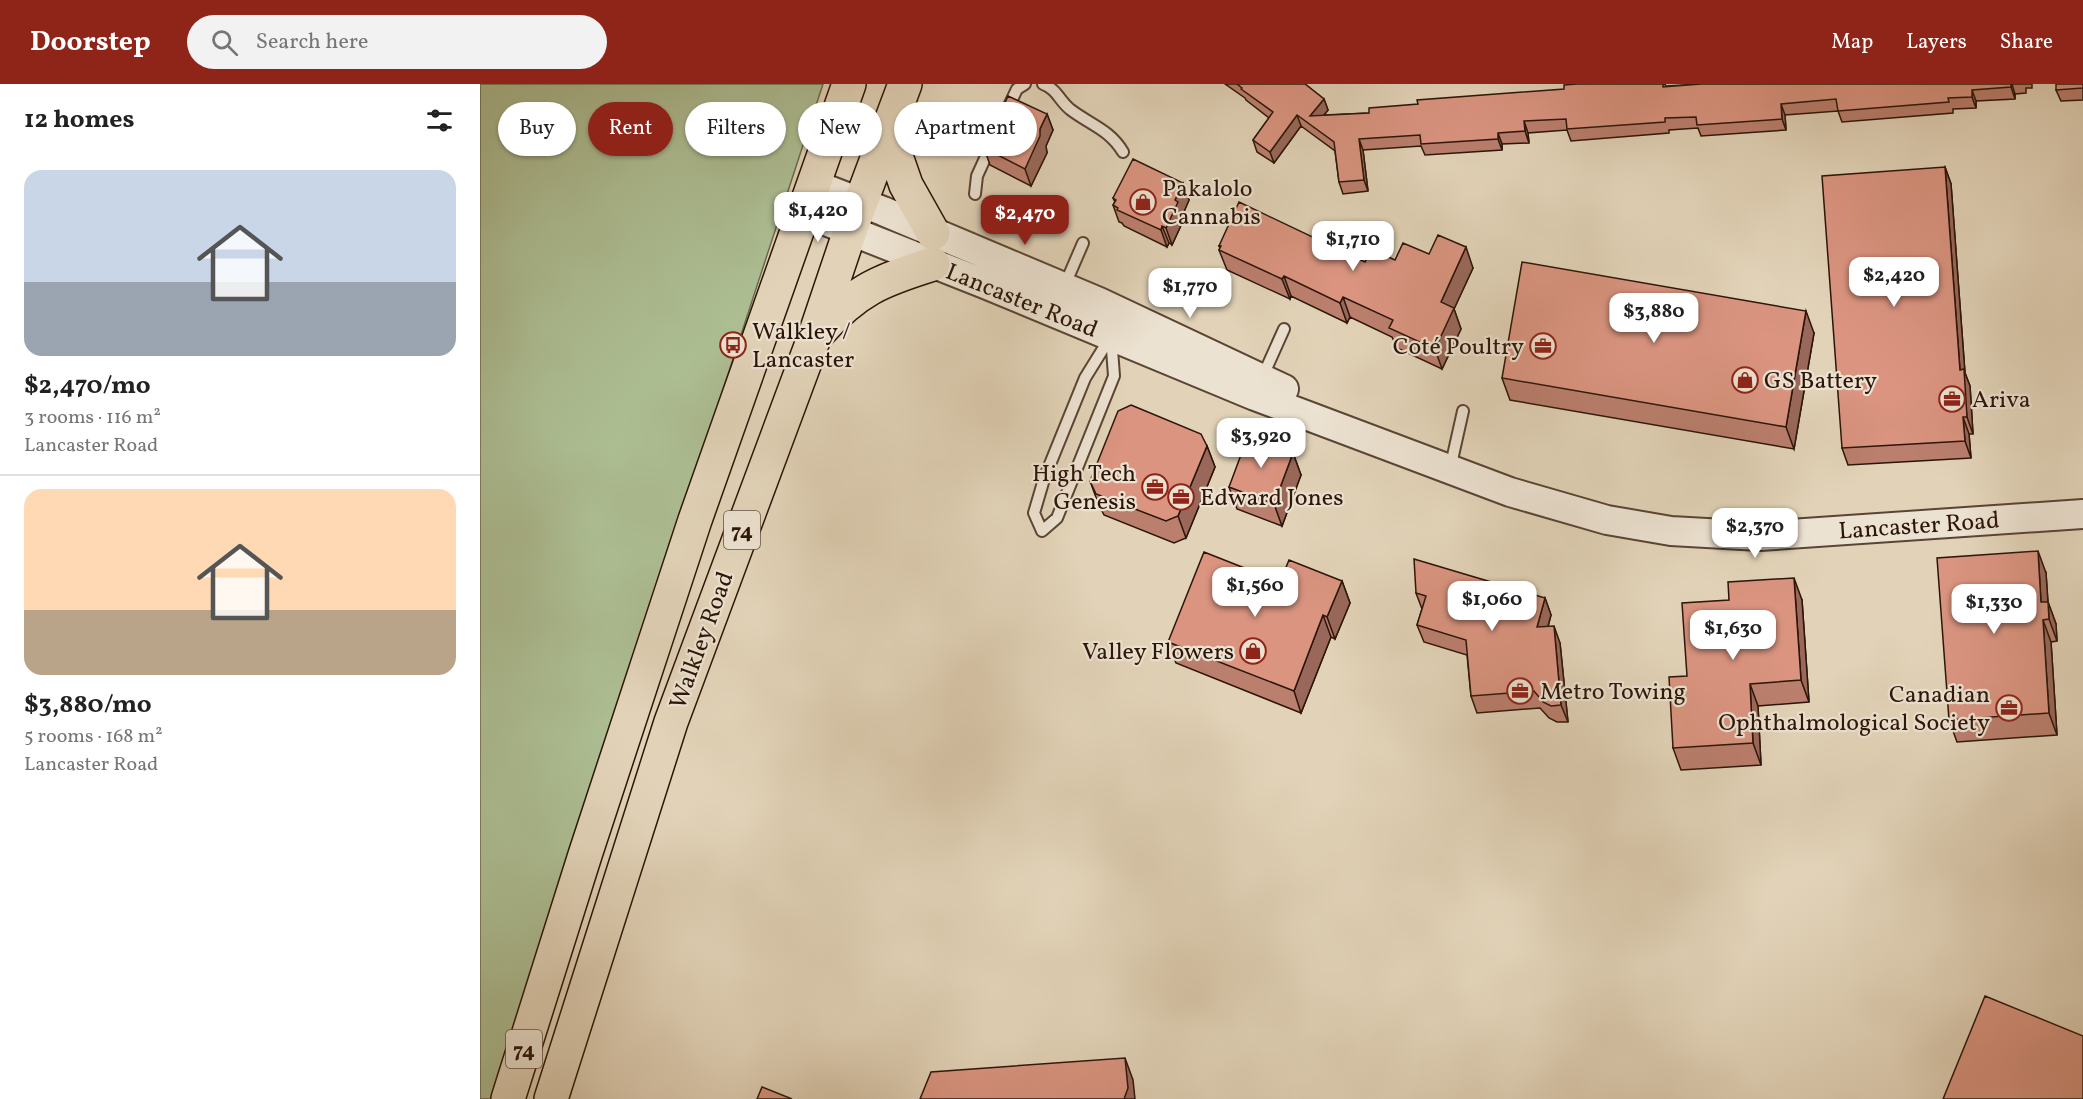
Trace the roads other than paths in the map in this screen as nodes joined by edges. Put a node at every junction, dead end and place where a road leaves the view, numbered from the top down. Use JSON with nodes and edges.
{"nodes":[{"id":1,"x":849,"y":84,"type":"edge"},
{"id":2,"x":905,"y":84,"type":"edge"},
{"id":3,"x":1025,"y":84,"type":"edge"},
{"id":4,"x":1043,"y":84,"type":"edge"},
{"id":5,"x":1011,"y":102,"type":"edge"},
{"id":6,"x":888,"y":134,"type":"junction"},
{"id":7,"x":1123,"y":152,"type":"dead end"},
{"id":8,"x":986,"y":156,"type":"edge"},
{"id":9,"x":975,"y":194,"type":"dead end"},
{"id":10,"x":808,"y":198,"type":"junction"},
{"id":11,"x":855,"y":216,"type":"junction"},
{"id":12,"x":1083,"y":243,"type":"dead end"},
{"id":13,"x":933,"y":249,"type":"junction"},
{"id":14,"x":1064,"y":287,"type":"junction"},
{"id":15,"x":1284,"y":329,"type":"dead end"},
{"id":16,"x":1111,"y":336,"type":"junction"},
{"id":17,"x":813,"y":338,"type":"junction"},
{"id":18,"x":1259,"y":388,"type":"junction"},
{"id":19,"x":1463,"y":411,"type":"dead end"},
{"id":20,"x":1446,"y":468,"type":"junction"},
{"id":21,"x":2083,"y":514,"type":"edge"},
{"id":22,"x":508,"y":1099,"type":"edge"},
{"id":23,"x":550,"y":1099,"type":"edge"}],
"edges":[{"from":1,"to":10,"type":"main road","name":"Walkley Road","number":"74"},
{"from":2,"to":6,"type":"main road","name":"Walkley Road","number":"74"},
{"from":3,"to":5,"type":"lane"},
{"from":4,"to":7,"type":"lane"},
{"from":6,"to":11,"type":"main road","name":"Walkley Road","number":"74"},
{"from":6,"to":13,"type":"main road"},
{"from":8,"to":9,"type":"lane"},
{"from":10,"to":11,"type":"street","name":"Lancaster Road"},
{"from":10,"to":22,"type":"main road","name":"Walkley Road","number":"74"},
{"from":11,"to":13,"type":"street","name":"Lancaster Road"},
{"from":11,"to":17,"type":"main road","name":"Walkley Road","number":"74"},
{"from":12,"to":14,"type":"lane"},
{"from":13,"to":14,"type":"street","name":"Lancaster Road"},
{"from":13,"to":16,"type":"street","name":"Lancaster Road"},
{"from":13,"to":17,"type":"main road"},
{"from":14,"to":18,"type":"street","name":"Lancaster Road"},
{"from":15,"to":18,"type":"lane"},
{"from":16,"to":16,"type":"lane"},
{"from":16,"to":18,"type":"street","name":"Lancaster Road"},
{"from":17,"to":23,"type":"main road","name":"Walkley Road","number":"74"},
{"from":18,"to":20,"type":"street","name":"Lancaster Road"},
{"from":19,"to":20,"type":"lane"},
{"from":20,"to":21,"type":"street","name":"Lancaster Road"}]}
